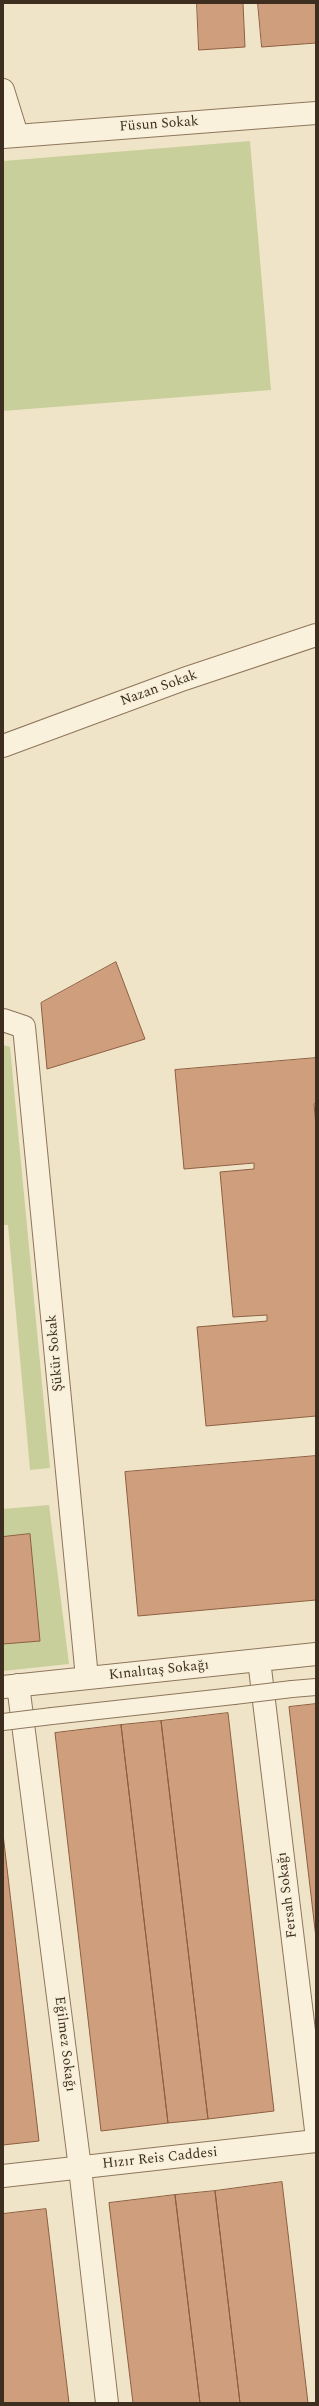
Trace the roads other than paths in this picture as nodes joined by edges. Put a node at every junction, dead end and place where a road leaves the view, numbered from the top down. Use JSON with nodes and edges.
{"nodes":[{"id":1,"x":3,"y":90,"type":"edge"},
{"id":2,"x":316,"y":113,"type":"edge"},
{"id":3,"x":10,"y":136,"type":"edge"},
{"id":4,"x":316,"y":635,"type":"edge"},
{"id":5,"x":3,"y":746,"type":"edge"},
{"id":6,"x":3,"y":1020,"type":"edge"},
{"id":7,"x":316,"y":1654,"type":"edge"},
{"id":8,"x":259,"y":1660,"type":"junction"},
{"id":9,"x":87,"y":1678,"type":"junction"},
{"id":10,"x":10,"y":1686,"type":"edge"},
{"id":11,"x":316,"y":1687,"type":"edge"},
{"id":12,"x":3,"y":1722,"type":"edge"},
{"id":13,"x":316,"y":2130,"type":"edge"},
{"id":14,"x":316,"y":2141,"type":"edge"},
{"id":15,"x":80,"y":2168,"type":"junction"},
{"id":16,"x":3,"y":2176,"type":"edge"},
{"id":17,"x":107,"y":2403,"type":"edge"}],
"edges":[{"from":1,"to":3,"type":"street"},
{"from":2,"to":3,"type":"street","name":"Füsun Sokak"},
{"from":4,"to":5,"type":"street","name":"Nazan Sokak"},
{"from":6,"to":9,"type":"street","name":"Şükür Sokak"},
{"from":7,"to":8,"type":"street","name":"Kınalıtaş Sokağı"},
{"from":8,"to":9,"type":"street","name":"Kınalıtaş Sokağı"},
{"from":8,"to":13,"type":"street","name":"Fersah Sokağı"},
{"from":9,"to":10,"type":"street","name":"Kınalıtaş Sokağı"},
{"from":10,"to":15,"type":"street","name":"Eğilmez Sokağı"},
{"from":11,"to":12,"type":"lane","bridge":true},
{"from":14,"to":15,"type":"street","name":"Hızır Reis Caddesi"},
{"from":15,"to":16,"type":"street","name":"Hızır Reis Caddesi"},
{"from":15,"to":17,"type":"street","name":"Eğilmez Sokağı"}]}
